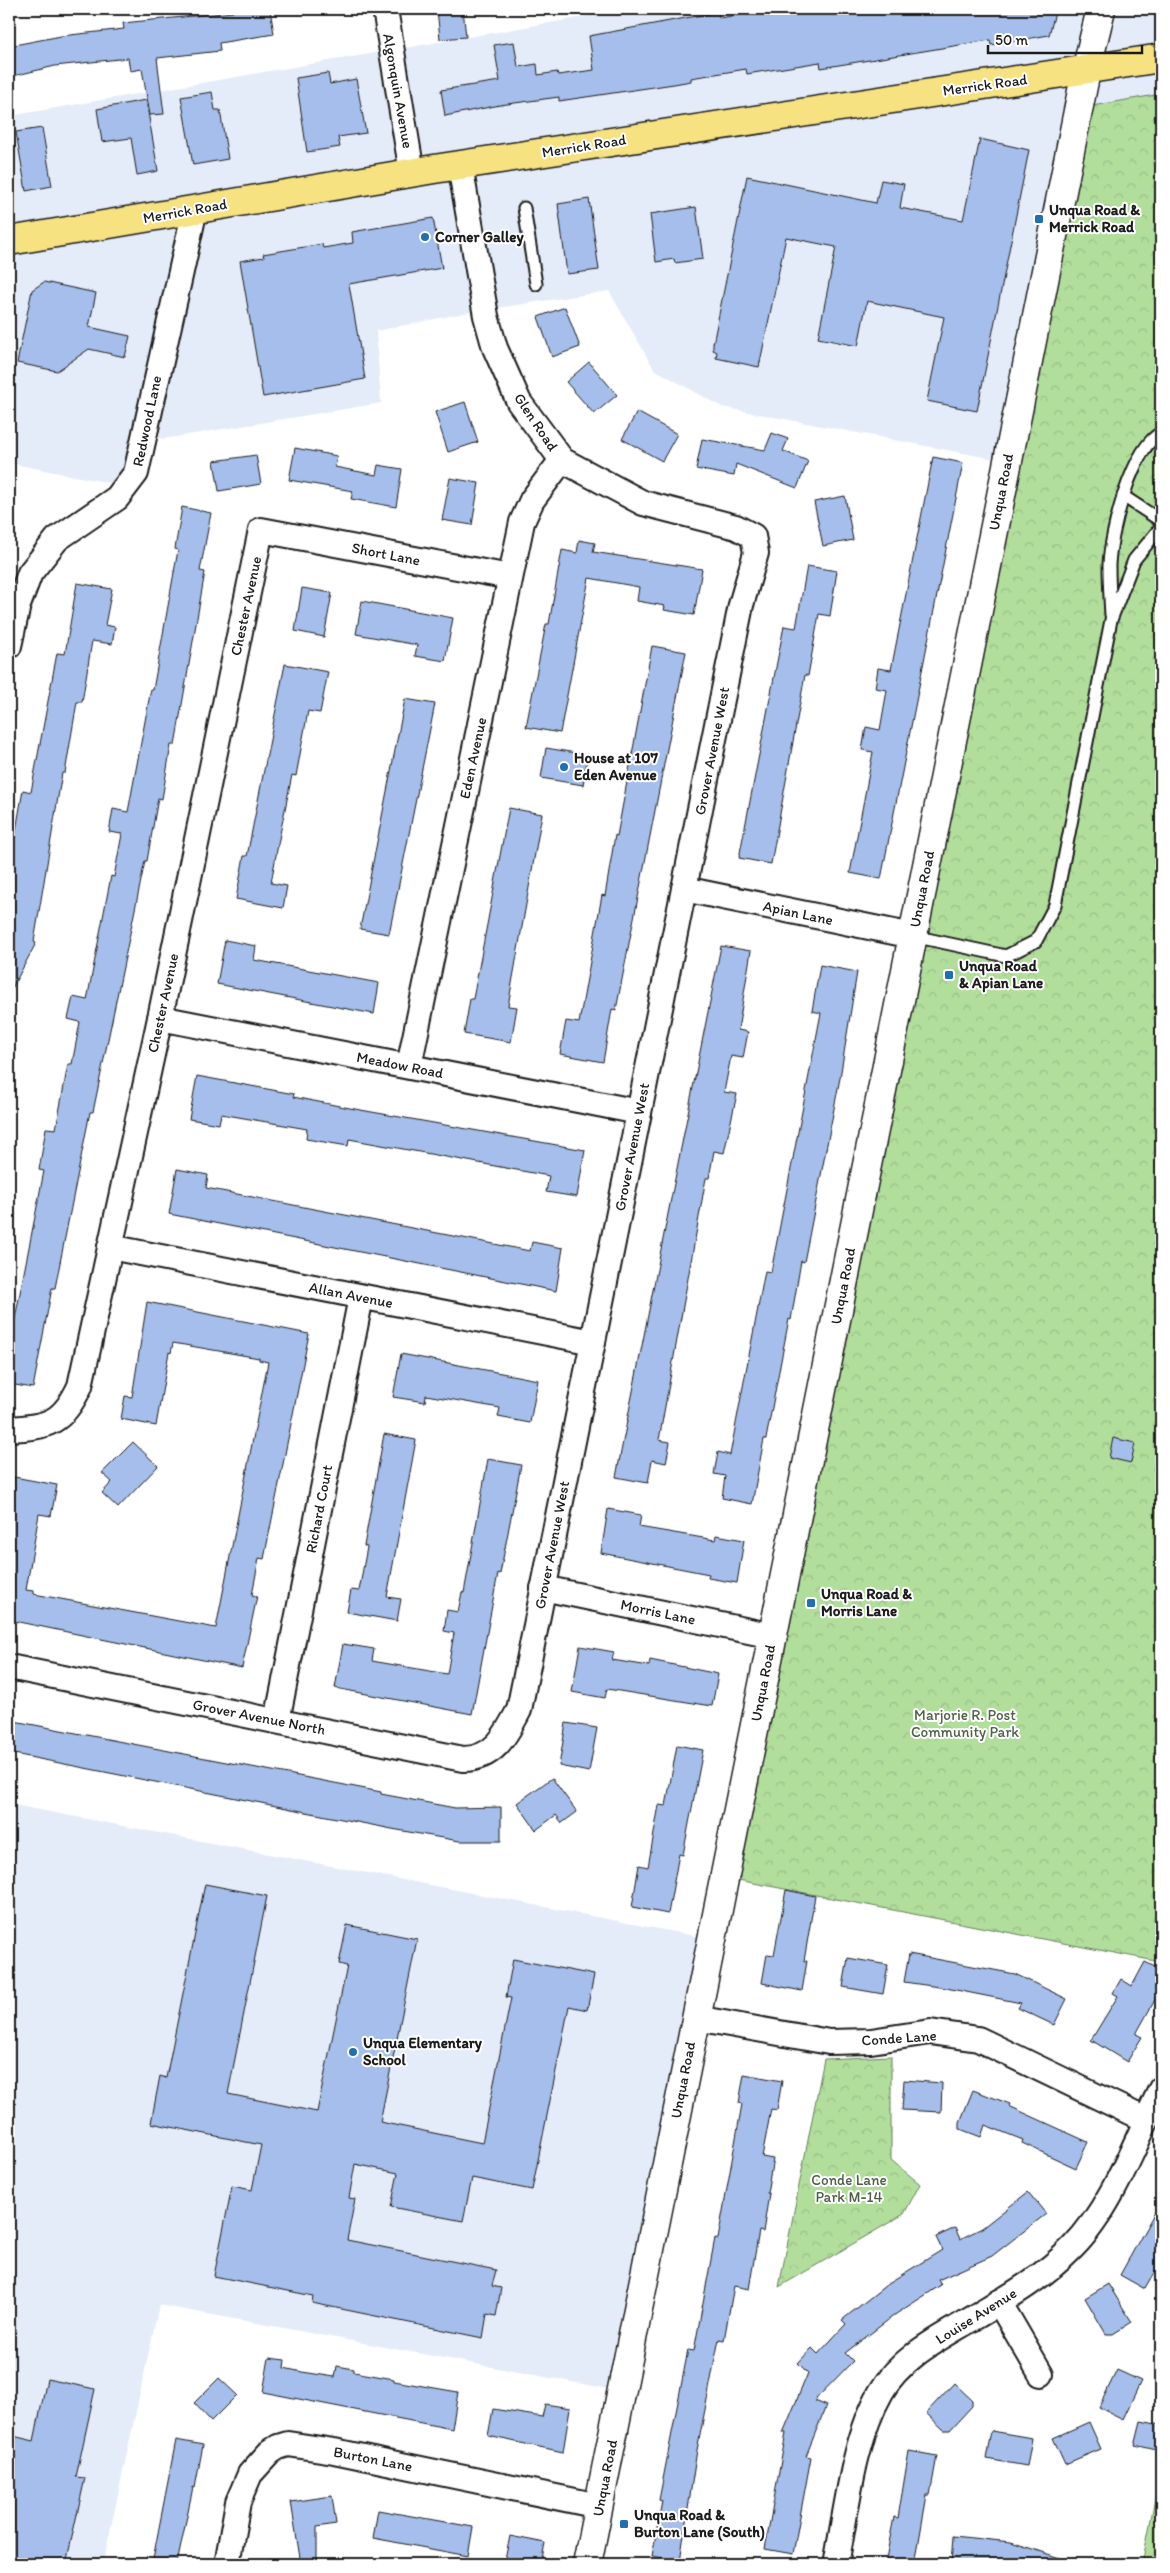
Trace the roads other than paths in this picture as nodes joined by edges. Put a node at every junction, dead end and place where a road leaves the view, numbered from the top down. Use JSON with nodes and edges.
{"nodes":[{"id":1,"x":384,"y":9,"type":"edge"},
{"id":2,"x":1101,"y":9,"type":"edge"},
{"id":3,"x":1161,"y":58,"type":"edge"},
{"id":4,"x":1086,"y":71,"type":"junction"},
{"id":5,"x":460,"y":165,"type":"junction"},
{"id":6,"x":412,"y":173,"type":"junction"},
{"id":7,"x":524,"y":208,"type":"dead end"},
{"id":8,"x":195,"y":209,"type":"junction"},
{"id":9,"x":9,"y":241,"type":"edge"},
{"id":10,"x":536,"y":284,"type":"dead end"},
{"id":11,"x":1161,"y":433,"type":"edge"},
{"id":12,"x":562,"y":460,"type":"junction"},
{"id":13,"x":1123,"y":496,"type":"junction"},
{"id":14,"x":1161,"y":521,"type":"edge"},
{"id":15,"x":1161,"y":527,"type":"edge"},
{"id":16,"x":261,"y":530,"type":"joint"},
{"id":17,"x":756,"y":553,"type":"joint"},
{"id":18,"x":510,"y":577,"type":"junction"},
{"id":19,"x":1111,"y":620,"type":"junction"},
{"id":20,"x":9,"y":646,"type":"edge"},
{"id":21,"x":684,"y":890,"type":"junction"},
{"id":22,"x":913,"y":936,"type":"junction"},
{"id":23,"x":160,"y":1018,"type":"junction"},
{"id":24,"x":409,"y":1066,"type":"junction"},
{"id":25,"x":639,"y":1112,"type":"junction"},
{"id":26,"x":110,"y":1247,"type":"junction"},
{"id":27,"x":361,"y":1297,"type":"junction"},
{"id":28,"x":593,"y":1342,"type":"junction"},
{"id":29,"x":9,"y":1429,"type":"edge"},
{"id":30,"x":543,"y":1588,"type":"junction"},
{"id":31,"x":773,"y":1636,"type":"junction"},
{"id":32,"x":9,"y":1667,"type":"edge"},
{"id":33,"x":277,"y":1721,"type":"junction"},
{"id":34,"x":503,"y":1740,"type":"joint"},
{"id":35,"x":696,"y":2018,"type":"junction"},
{"id":36,"x":1161,"y":2089,"type":"edge"},
{"id":37,"x":1146,"y":2120,"type":"junction"},
{"id":38,"x":999,"y":2302,"type":"junction"},
{"id":39,"x":1041,"y":2374,"type":"dead end"},
{"id":40,"x":599,"y":2506,"type":"junction"},
{"id":41,"x":227,"y":2564,"type":"edge"},
{"id":42,"x":587,"y":2564,"type":"edge"},
{"id":43,"x":836,"y":2564,"type":"edge"}],
"edges":[{"from":1,"to":6,"type":"street","name":"Algonquin Avenue"},
{"from":2,"to":4,"type":"street","name":"Unqua Road"},
{"from":3,"to":4,"type":"main road","name":"Merrick Road"},
{"from":4,"to":5,"type":"main road","name":"Merrick Road"},
{"from":4,"to":22,"type":"street","name":"Unqua Road"},
{"from":5,"to":6,"type":"main road","name":"Merrick Road"},
{"from":5,"to":12,"type":"street","name":"Glen Road"},
{"from":6,"to":8,"type":"main road","name":"Merrick Road"},
{"from":7,"to":10,"type":"lane"},
{"from":8,"to":9,"type":"main road","name":"Merrick Road"},
{"from":8,"to":20,"type":"street","name":"Redwood Lane"},
{"from":11,"to":13,"type":"lane"},
{"from":12,"to":17,"type":"street","name":"Glen Road"},
{"from":12,"to":18,"type":"street","name":"Eden Avenue"},
{"from":13,"to":14,"type":"lane"},
{"from":13,"to":19,"type":"lane"},
{"from":15,"to":19,"type":"lane"},
{"from":16,"to":18,"type":"street","name":"Short Lane"},
{"from":16,"to":23,"type":"street","name":"Chester Avenue"},
{"from":17,"to":21,"type":"street","name":"Grover Avenue West"},
{"from":18,"to":24,"type":"street","name":"Eden Avenue"},
{"from":19,"to":22,"type":"lane"},
{"from":21,"to":22,"type":"street","name":"Apian Lane"},
{"from":21,"to":25,"type":"street","name":"Grover Avenue West"},
{"from":22,"to":31,"type":"street","name":"Unqua Road"},
{"from":23,"to":24,"type":"street","name":"Meadow Road"},
{"from":23,"to":26,"type":"street","name":"Chester Avenue"},
{"from":24,"to":25,"type":"street","name":"Meadow Road"},
{"from":25,"to":28,"type":"street","name":"Grover Avenue West"},
{"from":26,"to":27,"type":"street","name":"Allan Avenue"},
{"from":26,"to":29,"type":"street","name":"Chester Avenue"},
{"from":27,"to":28,"type":"street","name":"Allan Avenue"},
{"from":27,"to":33,"type":"street","name":"Richard Court"},
{"from":28,"to":30,"type":"street","name":"Grover Avenue West"},
{"from":30,"to":31,"type":"street","name":"Morris Lane"},
{"from":30,"to":34,"type":"street","name":"Grover Avenue West"},
{"from":31,"to":35,"type":"street","name":"Unqua Road"},
{"from":32,"to":33,"type":"street","name":"Grover Avenue North"},
{"from":33,"to":34,"type":"street","name":"Grover Avenue North"},
{"from":35,"to":37,"type":"street","name":"Conde Lane"},
{"from":35,"to":40,"type":"street","name":"Unqua Road"},
{"from":36,"to":37,"type":"street","name":"Louise Avenue"},
{"from":37,"to":38,"type":"street","name":"Louise Avenue"},
{"from":38,"to":39,"type":"street"},
{"from":38,"to":43,"type":"street","name":"Louise Avenue"},
{"from":40,"to":41,"type":"street","name":"Burton Lane"},
{"from":40,"to":42,"type":"street","name":"Unqua Road"}]}
